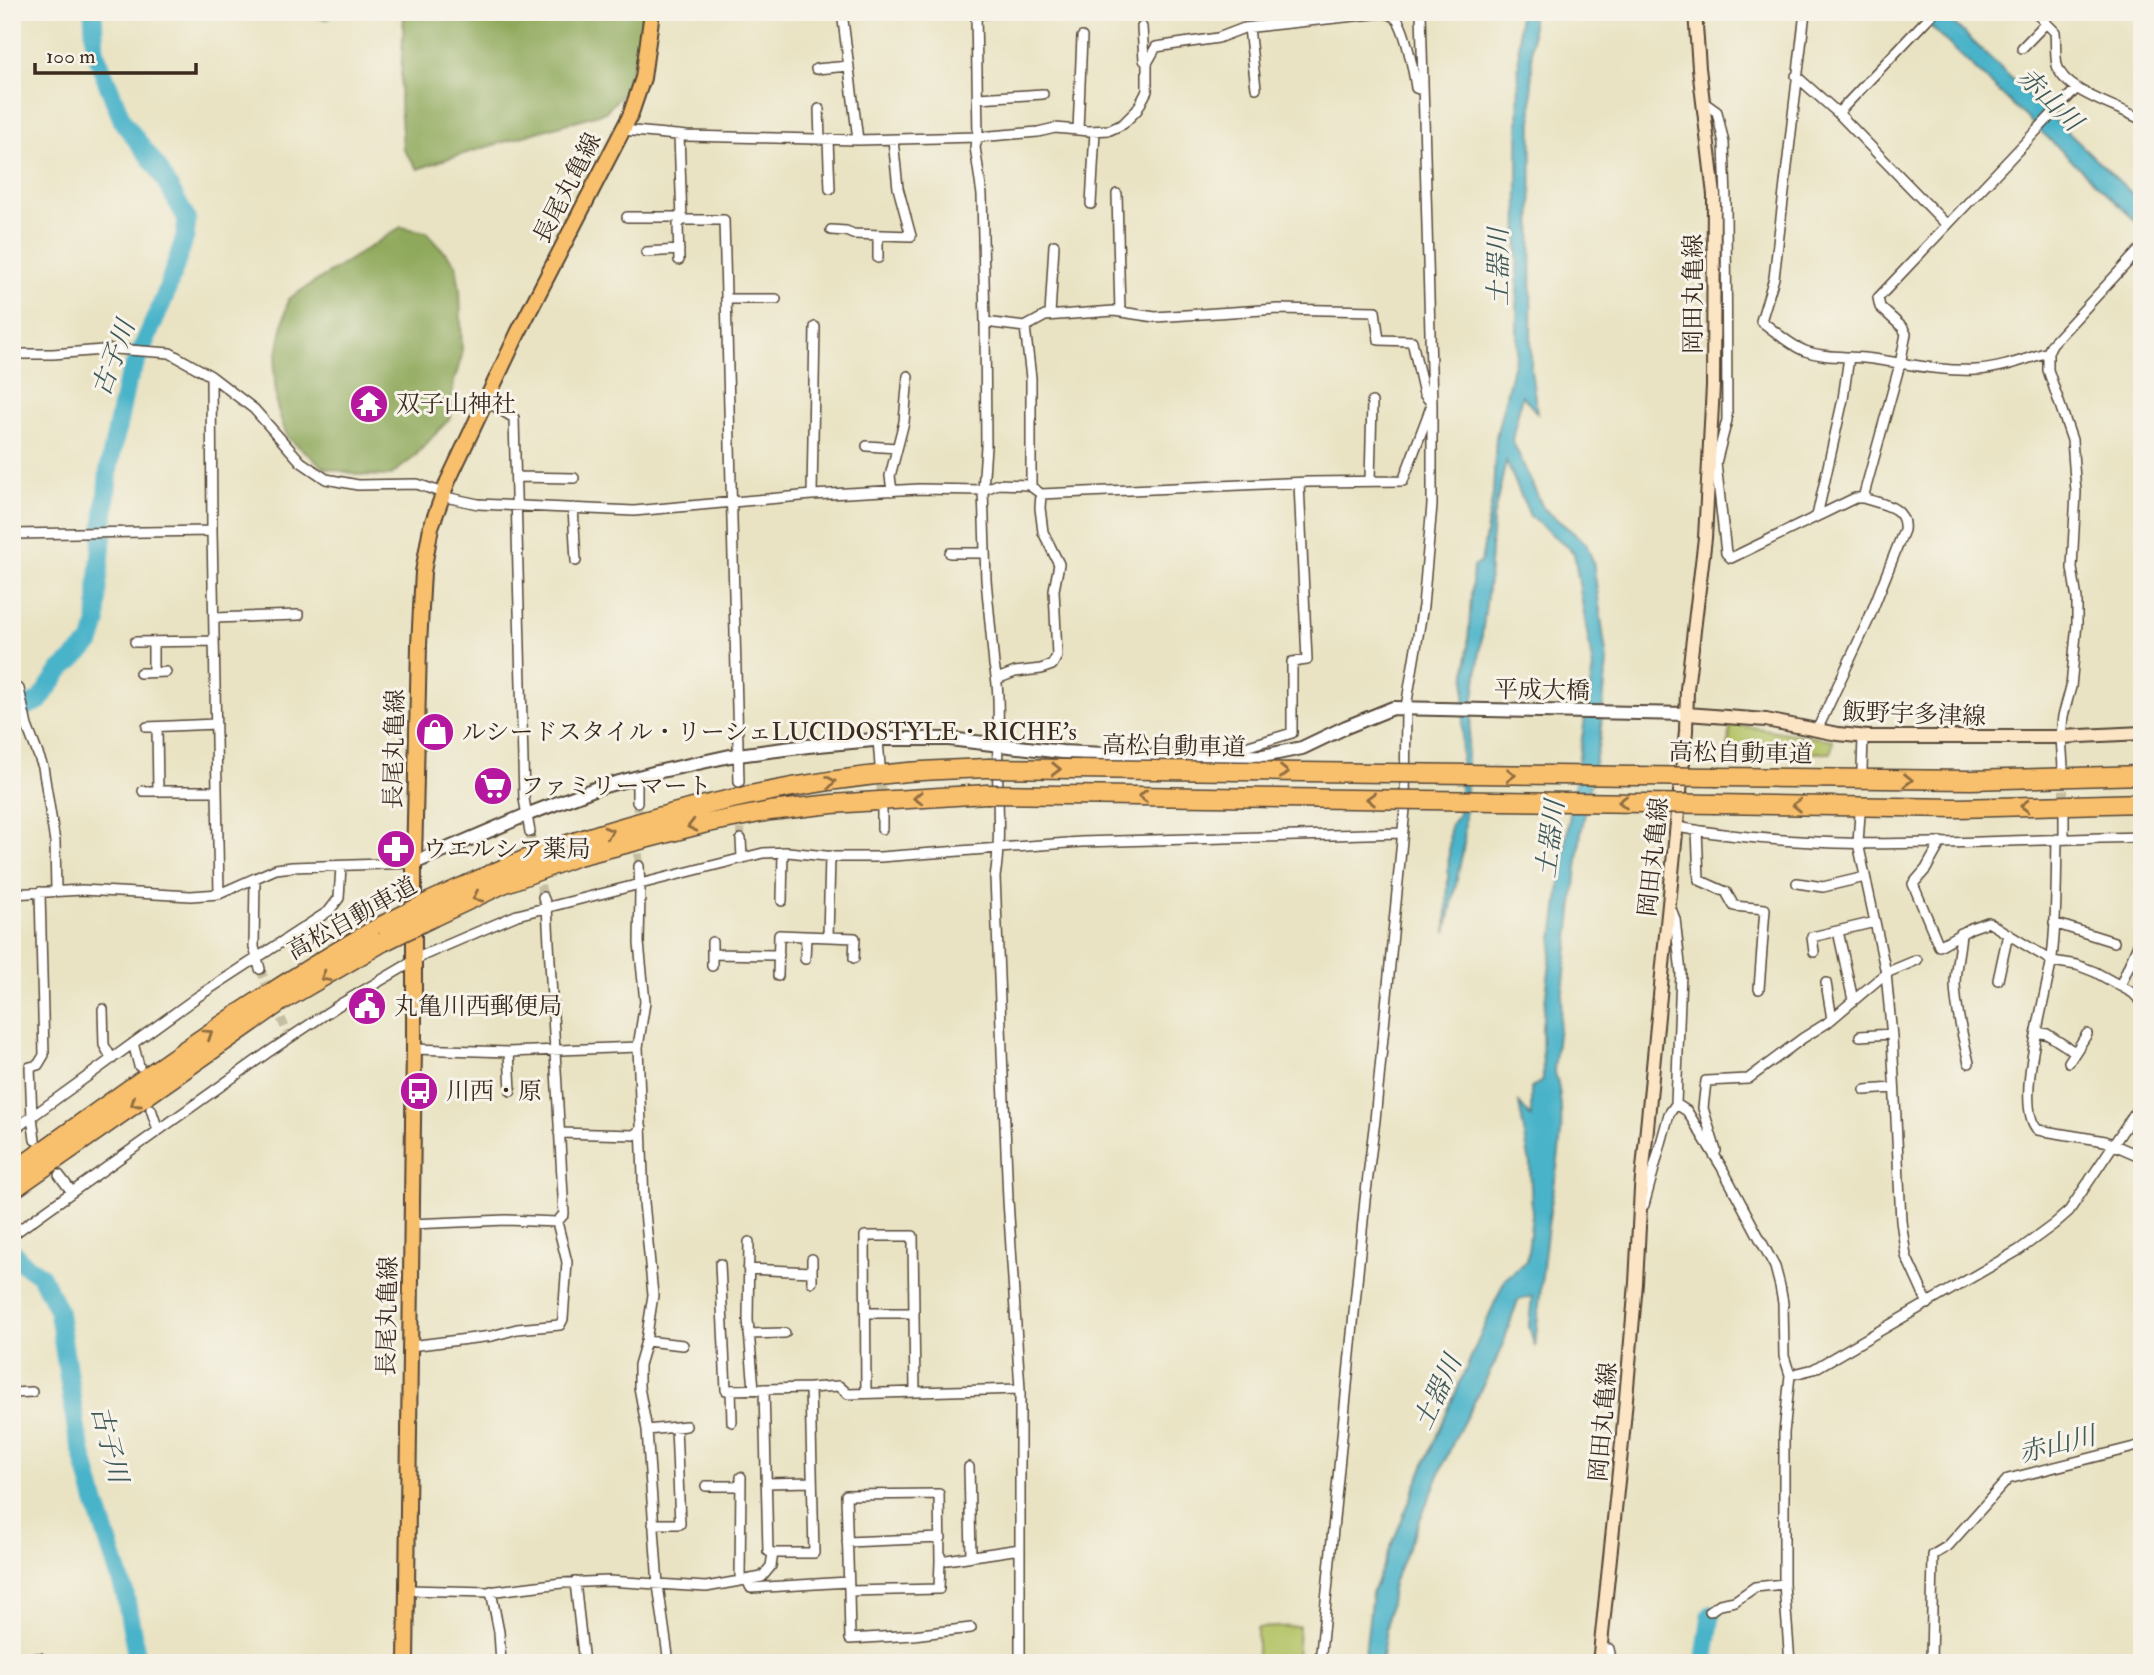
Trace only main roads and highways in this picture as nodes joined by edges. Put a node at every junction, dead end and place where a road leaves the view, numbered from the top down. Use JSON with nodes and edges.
{"nodes":[{"id":1,"x":652,"y":12,"type":"edge"},
{"id":2,"x":1695,"y":12,"type":"edge"},
{"id":3,"x":1687,"y":714,"type":"junction"},
{"id":4,"x":2142,"y":733,"type":"edge"},
{"id":5,"x":2142,"y":775,"type":"edge"},
{"id":6,"x":2142,"y":803,"type":"edge"},
{"id":7,"x":432,"y":909,"type":"junction"},
{"id":8,"x":383,"y":933,"type":"junction"},
{"id":9,"x":12,"y":1173,"type":"edge"},
{"id":10,"x":12,"y":1190,"type":"edge"},
{"id":11,"x":406,"y":1663,"type":"edge"},
{"id":12,"x":1600,"y":1663,"type":"edge"}],
"edges":[{"from":1,"to":11,"type":"main road","name":"長尾丸亀線"},
{"from":2,"to":3,"type":"main road","name":"岡田丸亀線"},
{"from":3,"to":4,"type":"main road","name":"飯野宇多津線"},
{"from":3,"to":12,"type":"main road","name":"岡田丸亀線"},
{"from":7,"to":5,"type":"highway","name":"高松自動車道","one_way":true,"bridge":true},
{"from":6,"to":7,"type":"highway","name":"高松自動車道","one_way":true,"bridge":true},
{"from":7,"to":8,"type":"highway","name":"高松自動車道","bridge":true},
{"from":9,"to":8,"type":"highway","name":"高松自動車道","one_way":true},
{"from":8,"to":10,"type":"highway","name":"高松自動車道","one_way":true}]}
